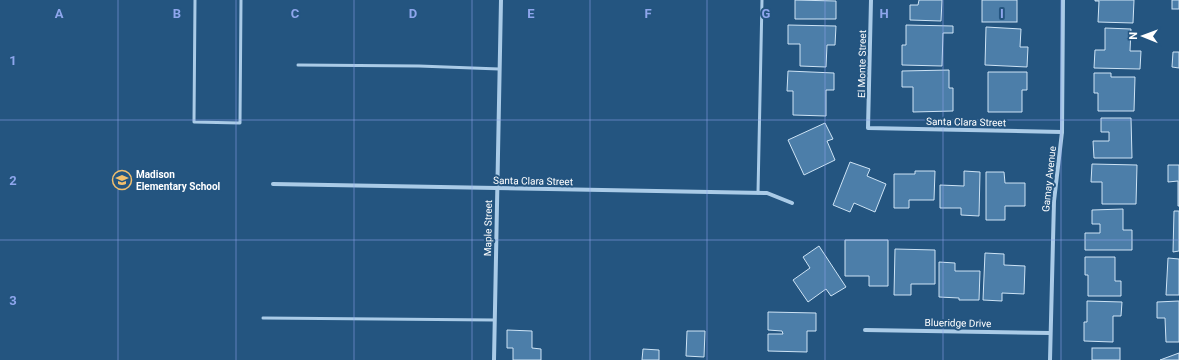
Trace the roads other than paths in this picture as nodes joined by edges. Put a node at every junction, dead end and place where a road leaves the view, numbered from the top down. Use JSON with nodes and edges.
{"nodes":[{"id":1,"x":195,"y":0,"type":"edge"},
{"id":2,"x":242,"y":0,"type":"edge"},
{"id":3,"x":501,"y":0,"type":"edge"},
{"id":4,"x":762,"y":0,"type":"edge"},
{"id":5,"x":871,"y":0,"type":"edge"},
{"id":6,"x":1063,"y":0,"type":"edge"},
{"id":7,"x":298,"y":66,"type":"dead end"},
{"id":8,"x":499,"y":68,"type":"junction"},
{"id":9,"x":868,"y":128,"type":"joint"},
{"id":10,"x":1062,"y":132,"type":"junction"},
{"id":11,"x":273,"y":184,"type":"dead end"},
{"id":12,"x":497,"y":188,"type":"junction"},
{"id":13,"x":758,"y":192,"type":"junction"},
{"id":14,"x":792,"y":203,"type":"dead end"},
{"id":15,"x":263,"y":318,"type":"dead end"},
{"id":16,"x":494,"y":320,"type":"junction"},
{"id":17,"x":865,"y":330,"type":"dead end"},
{"id":18,"x":1050,"y":333,"type":"junction"},
{"id":19,"x":494,"y":360,"type":"edge"},
{"id":20,"x":1050,"y":360,"type":"edge"}],
"edges":[{"from":1,"to":2,"type":"lane"},
{"from":3,"to":8,"type":"street","name":"Maple Street"},
{"from":4,"to":13,"type":"lane"},
{"from":5,"to":9,"type":"street","name":"El Monte Street"},
{"from":6,"to":10,"type":"street","name":"Gamay Avenue"},
{"from":7,"to":8,"type":"lane"},
{"from":8,"to":12,"type":"street","name":"Maple Street"},
{"from":9,"to":10,"type":"street","name":"Santa Clara Street"},
{"from":10,"to":18,"type":"street","name":"Gamay Avenue"},
{"from":11,"to":12,"type":"street","name":"Santa Clara Street"},
{"from":12,"to":13,"type":"street","name":"Santa Clara Street"},
{"from":12,"to":16,"type":"street","name":"Maple Street"},
{"from":13,"to":14,"type":"street","name":"Santa Clara Street"},
{"from":15,"to":16,"type":"lane"},
{"from":16,"to":19,"type":"street","name":"Maple Street"},
{"from":17,"to":18,"type":"street","name":"Blueridge Drive"},
{"from":18,"to":20,"type":"street","name":"Gamay Avenue"}]}
